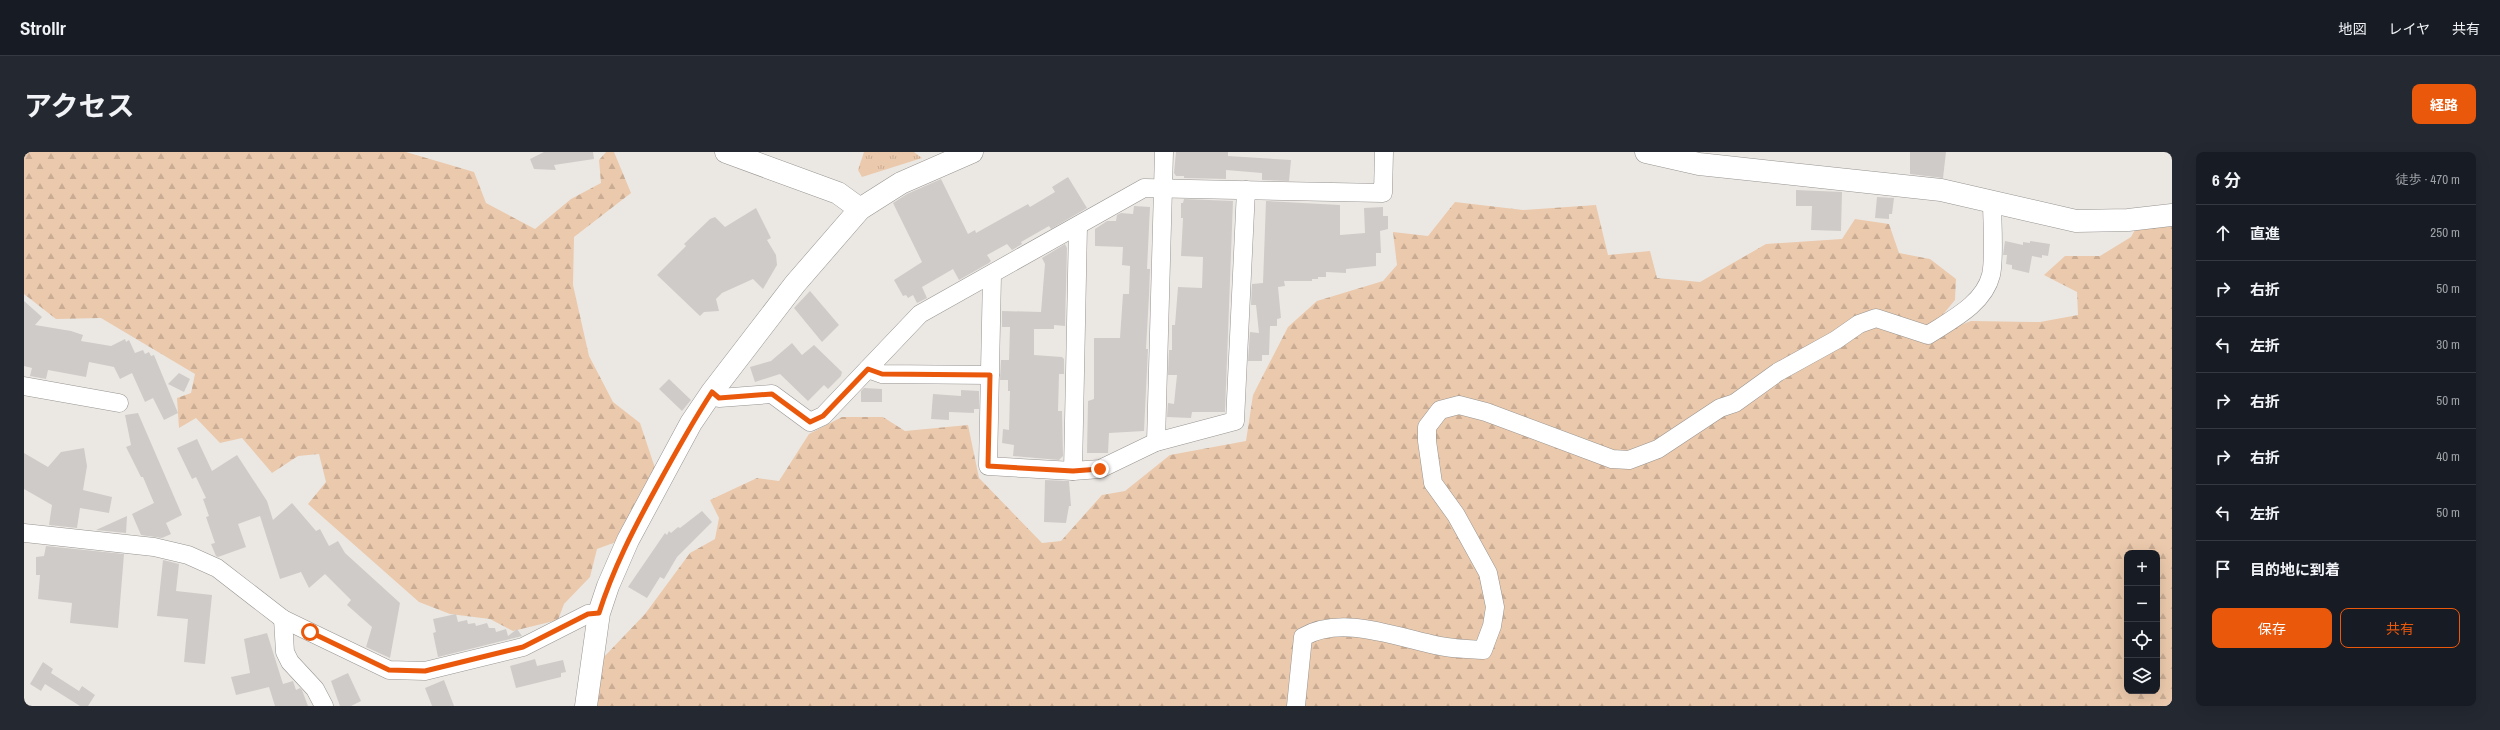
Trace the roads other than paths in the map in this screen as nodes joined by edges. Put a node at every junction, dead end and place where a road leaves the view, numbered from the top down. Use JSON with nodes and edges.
{"nodes":[{"id":1,"x":726,"y":152,"type":"edge"},
{"id":2,"x":972,"y":152,"type":"edge"},
{"id":3,"x":1164,"y":152,"type":"edge"},
{"id":4,"x":1384,"y":152,"type":"edge"},
{"id":5,"x":1646,"y":152,"type":"edge"},
{"id":6,"x":1162,"y":188,"type":"junction"},
{"id":7,"x":1246,"y":190,"type":"junction"},
{"id":8,"x":1992,"y":201,"type":"junction"},
{"id":9,"x":860,"y":209,"type":"junction"},
{"id":10,"x":2172,"y":215,"type":"edge"},
{"id":11,"x":1078,"y":226,"type":"junction"},
{"id":12,"x":992,"y":274,"type":"junction"},
{"id":13,"x":868,"y":369,"type":"junction"},
{"id":14,"x":990,"y":375,"type":"junction"},
{"id":15,"x":24,"y":386,"type":"edge"},
{"id":16,"x":712,"y":392,"type":"junction"},
{"id":17,"x":119,"y":403,"type":"dead end"},
{"id":18,"x":1156,"y":442,"type":"junction"},
{"id":19,"x":1073,"y":471,"type":"junction"},
{"id":20,"x":24,"y":533,"type":"edge"},
{"id":21,"x":599,"y":613,"type":"junction"},
{"id":22,"x":283,"y":619,"type":"junction"},
{"id":23,"x":324,"y":706,"type":"edge"},
{"id":24,"x":586,"y":706,"type":"edge"},
{"id":25,"x":1296,"y":706,"type":"edge"}],
"edges":[{"from":1,"to":9,"type":"street"},
{"from":2,"to":9,"type":"street"},
{"from":3,"to":6,"type":"street"},
{"from":4,"to":7,"type":"street"},
{"from":5,"to":8,"type":"street"},
{"from":6,"to":7,"type":"street"},
{"from":6,"to":11,"type":"street"},
{"from":6,"to":18,"type":"street"},
{"from":7,"to":18,"type":"street"},
{"from":8,"to":10,"type":"street"},
{"from":8,"to":25,"type":"street"},
{"from":9,"to":16,"type":"street"},
{"from":11,"to":12,"type":"street"},
{"from":11,"to":19,"type":"street"},
{"from":12,"to":13,"type":"street"},
{"from":12,"to":14,"type":"street"},
{"from":13,"to":14,"type":"street"},
{"from":13,"to":16,"type":"street"},
{"from":14,"to":19,"type":"street"},
{"from":15,"to":17,"type":"street"},
{"from":16,"to":21,"type":"street"},
{"from":18,"to":19,"type":"street"},
{"from":20,"to":22,"type":"street"},
{"from":21,"to":22,"type":"street"},
{"from":21,"to":24,"type":"street"},
{"from":22,"to":23,"type":"street"}]}
